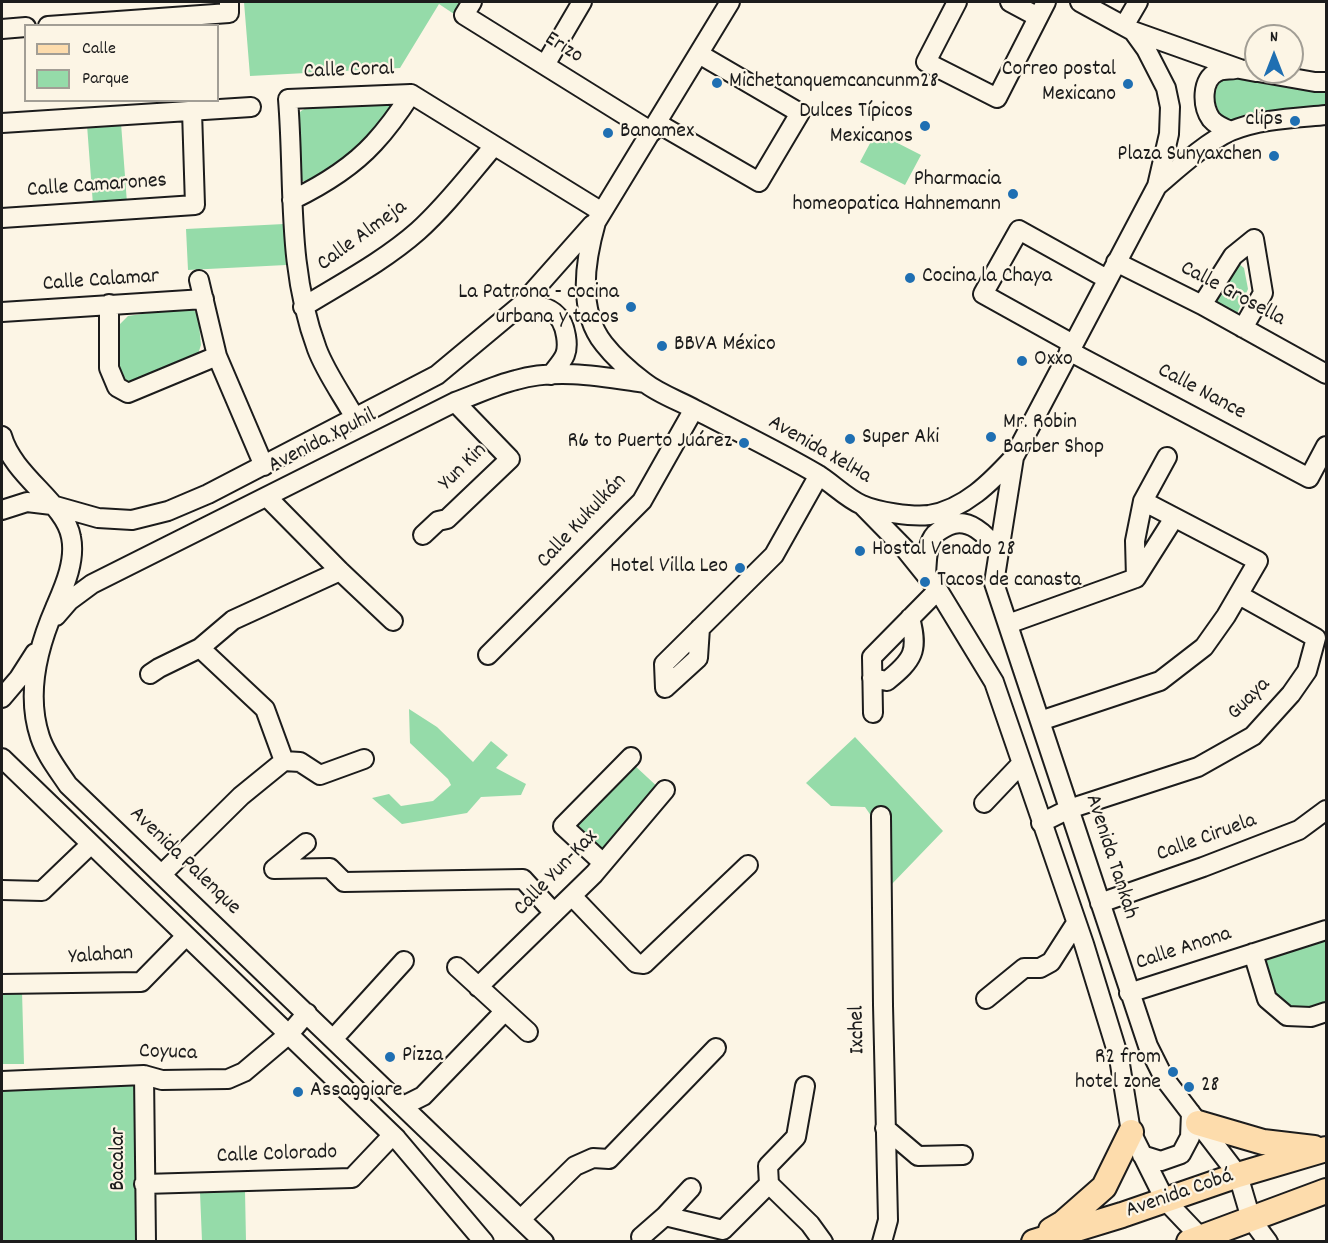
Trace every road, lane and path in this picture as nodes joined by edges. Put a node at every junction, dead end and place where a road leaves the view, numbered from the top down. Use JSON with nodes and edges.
{"nodes":[{"id":1,"x":229,"y":2,"type":"edge"},
{"id":2,"x":472,"y":2,"type":"edge"},
{"id":3,"x":582,"y":2,"type":"edge"},
{"id":4,"x":730,"y":2,"type":"edge"},
{"id":5,"x":957,"y":2,"type":"edge"},
{"id":6,"x":1010,"y":2,"type":"edge"},
{"id":7,"x":1080,"y":2,"type":"edge"},
{"id":8,"x":1138,"y":2,"type":"edge"},
{"id":9,"x":1042,"y":9,"type":"edge"},
{"id":10,"x":76,"y":24,"type":"edge"},
{"id":11,"x":24,"y":27,"type":"edge"},
{"id":12,"x":2,"y":29,"type":"edge"},
{"id":13,"x":1129,"y":29,"type":"junction"},
{"id":14,"x":699,"y":54,"type":"junction"},
{"id":15,"x":545,"y":65,"type":"junction"},
{"id":16,"x":1244,"y":69,"type":"edge"},
{"id":17,"x":1244,"y":71,"type":"edge"},
{"id":18,"x":1304,"y":80,"type":"edge"},
{"id":19,"x":1326,"y":81,"type":"edge"},
{"id":20,"x":411,"y":94,"type":"junction"},
{"id":21,"x":251,"y":107,"type":"dead end"},
{"id":22,"x":192,"y":111,"type":"junction"},
{"id":23,"x":1326,"y":115,"type":"edge"},
{"id":24,"x":2,"y":123,"type":"edge"},
{"id":25,"x":655,"y":127,"type":"junction"},
{"id":26,"x":1231,"y":131,"type":"junction"},
{"id":27,"x":494,"y":146,"type":"junction"},
{"id":28,"x":1157,"y":186,"type":"junction"},
{"id":29,"x":292,"y":200,"type":"junction"},
{"id":30,"x":599,"y":217,"type":"junction"},
{"id":31,"x":2,"y":218,"type":"edge"},
{"id":32,"x":1116,"y":262,"type":"junction"},
{"id":33,"x":1107,"y":279,"type":"junction"},
{"id":34,"x":199,"y":280,"type":"dead end"},
{"id":35,"x":204,"y":299,"type":"junction"},
{"id":36,"x":109,"y":304,"type":"junction"},
{"id":37,"x":521,"y":305,"type":"junction"},
{"id":38,"x":1202,"y":305,"type":"junction"},
{"id":39,"x":303,"y":307,"type":"junction"},
{"id":40,"x":2,"y":312,"type":"edge"},
{"id":41,"x":1243,"y":328,"type":"junction"},
{"id":42,"x":1071,"y":347,"type":"junction"},
{"id":43,"x":217,"y":356,"type":"junction"},
{"id":44,"x":1326,"y":372,"type":"edge"},
{"id":45,"x":551,"y":375,"type":"junction"},
{"id":46,"x":645,"y":383,"type":"junction"},
{"id":47,"x":455,"y":402,"type":"junction"},
{"id":48,"x":694,"y":409,"type":"junction"},
{"id":49,"x":355,"y":418,"type":"junction"},
{"id":50,"x":2,"y":436,"type":"edge"},
{"id":51,"x":1326,"y":446,"type":"edge"},
{"id":52,"x":1014,"y":457,"type":"junction"},
{"id":53,"x":1167,"y":457,"type":"dead end"},
{"id":54,"x":264,"y":466,"type":"junction"},
{"id":55,"x":819,"y":475,"type":"junction"},
{"id":56,"x":267,"y":497,"type":"junction"},
{"id":57,"x":1143,"y":501,"type":"junction"},
{"id":58,"x":52,"y":505,"type":"junction"},
{"id":59,"x":862,"y":505,"type":"junction"},
{"id":60,"x":2,"y":510,"type":"edge"},
{"id":61,"x":1174,"y":518,"type":"junction"},
{"id":62,"x":423,"y":535,"type":"dead end"},
{"id":63,"x":998,"y":551,"type":"junction"},
{"id":64,"x":340,"y":571,"type":"junction"},
{"id":65,"x":926,"y":575,"type":"junction"},
{"id":66,"x":1136,"y":578,"type":"junction"},
{"id":67,"x":938,"y":590,"type":"junction"},
{"id":68,"x":1239,"y":595,"type":"junction"},
{"id":69,"x":910,"y":618,"type":"junction"},
{"id":70,"x":393,"y":621,"type":"dead end"},
{"id":71,"x":1008,"y":624,"type":"junction"},
{"id":72,"x":47,"y":625,"type":"junction"},
{"id":73,"x":700,"y":628,"type":"dead end"},
{"id":74,"x":200,"y":648,"type":"junction"},
{"id":75,"x":488,"y":655,"type":"dead end"},
{"id":76,"x":150,"y":674,"type":"dead end"},
{"id":77,"x":873,"y":678,"type":"junction"},
{"id":78,"x":2,"y":698,"type":"edge"},
{"id":79,"x":873,"y":713,"type":"dead end"},
{"id":80,"x":1040,"y":721,"type":"junction"},
{"id":81,"x":631,"y":757,"type":"dead end"},
{"id":82,"x":2,"y":758,"type":"edge"},
{"id":83,"x":364,"y":759,"type":"dead end"},
{"id":84,"x":284,"y":761,"type":"junction"},
{"id":85,"x":1022,"y":764,"type":"junction"},
{"id":86,"x":665,"y":790,"type":"dead end"},
{"id":87,"x":984,"y":803,"type":"dead end"},
{"id":88,"x":1069,"y":809,"type":"junction"},
{"id":89,"x":1326,"y":810,"type":"edge"},
{"id":90,"x":881,"y":816,"type":"dead end"},
{"id":91,"x":1041,"y":824,"type":"junction"},
{"id":92,"x":306,"y":843,"type":"dead end"},
{"id":93,"x":90,"y":845,"type":"junction"},
{"id":94,"x":603,"y":863,"type":"junction"},
{"id":95,"x":748,"y":865,"type":"dead end"},
{"id":96,"x":162,"y":874,"type":"junction"},
{"id":97,"x":2,"y":890,"type":"edge"},
{"id":98,"x":572,"y":896,"type":"junction"},
{"id":99,"x":1100,"y":903,"type":"junction"},
{"id":100,"x":554,"y":913,"type":"junction"},
{"id":101,"x":1076,"y":923,"type":"junction"},
{"id":102,"x":1326,"y":930,"type":"edge"},
{"id":103,"x":186,"y":936,"type":"junction"},
{"id":104,"x":1253,"y":953,"type":"junction"},
{"id":105,"x":404,"y":961,"type":"dead end"},
{"id":106,"x":457,"y":967,"type":"dead end"},
{"id":107,"x":2,"y":984,"type":"edge"},
{"id":108,"x":478,"y":987,"type":"junction"},
{"id":109,"x":1129,"y":993,"type":"junction"},
{"id":110,"x":986,"y":999,"type":"dead end"},
{"id":111,"x":504,"y":1012,"type":"junction"},
{"id":112,"x":1326,"y":1012,"type":"edge"},
{"id":113,"x":307,"y":1013,"type":"junction"},
{"id":114,"x":528,"y":1032,"type":"dead end"},
{"id":115,"x":289,"y":1034,"type":"junction"},
{"id":116,"x":334,"y":1038,"type":"junction"},
{"id":117,"x":716,"y":1048,"type":"dead end"},
{"id":118,"x":144,"y":1075,"type":"junction"},
{"id":119,"x":2,"y":1081,"type":"edge"},
{"id":120,"x":805,"y":1086,"type":"dead end"},
{"id":121,"x":404,"y":1106,"type":"junction"},
{"id":122,"x":1194,"y":1118,"type":"junction"},
{"id":123,"x":885,"y":1128,"type":"junction"},
{"id":124,"x":1131,"y":1132,"type":"junction"},
{"id":125,"x":396,"y":1138,"type":"junction"},
{"id":126,"x":1326,"y":1149,"type":"edge"},
{"id":127,"x":963,"y":1155,"type":"dead end"},
{"id":128,"x":1142,"y":1155,"type":"junction"},
{"id":129,"x":1238,"y":1175,"type":"junction"},
{"id":130,"x":144,"y":1184,"type":"junction"},
{"id":131,"x":769,"y":1184,"type":"junction"},
{"id":132,"x":692,"y":1188,"type":"dead end"},
{"id":133,"x":1326,"y":1191,"type":"edge"},
{"id":134,"x":1165,"y":1200,"type":"junction"},
{"id":135,"x":664,"y":1216,"type":"junction"},
{"id":136,"x":521,"y":1219,"type":"junction"},
{"id":137,"x":1251,"y":1219,"type":"junction"},
{"id":138,"x":641,"y":1237,"type":"dead end"},
{"id":139,"x":480,"y":1240,"type":"edge"},
{"id":140,"x":1198,"y":1240,"type":"edge"},
{"id":141,"x":146,"y":1242,"type":"edge"},
{"id":142,"x":544,"y":1242,"type":"edge"},
{"id":143,"x":823,"y":1242,"type":"edge"},
{"id":144,"x":882,"y":1242,"type":"edge"},
{"id":145,"x":1034,"y":1242,"type":"edge"},
{"id":146,"x":1268,"y":1242,"type":"edge"}],
"edges":[{"from":1,"to":10,"type":"street"},
{"from":2,"to":15,"type":"street","name":"Erizo"},
{"from":3,"to":15,"type":"street"},
{"from":4,"to":14,"type":"street","name":"Avenida XelHa"},
{"from":5,"to":9,"type":"street"},
{"from":6,"to":9,"type":"street"},
{"from":7,"to":13,"type":"street","name":"Avenida XelHa"},
{"from":8,"to":13,"type":"street"},
{"from":11,"to":12,"type":"street"},
{"from":13,"to":16,"type":"street"},
{"from":13,"to":28,"type":"street","name":"Avenida XelHa"},
{"from":14,"to":25,"type":"street","name":"Avenida XelHa"},
{"from":14,"to":25,"type":"street","name":"Erizo"},
{"from":15,"to":25,"type":"street","name":"Erizo"},
{"from":17,"to":26,"type":"street"},
{"from":18,"to":19,"type":"street"},
{"from":20,"to":27,"type":"street","name":"Calle Coral"},
{"from":20,"to":29,"type":"street"},
{"from":20,"to":29,"type":"street","name":"Calle Coral"},
{"from":21,"to":22,"type":"street"},
{"from":22,"to":24,"type":"street"},
{"from":22,"to":31,"type":"street","name":"Calle Camarones"},
{"from":23,"to":26,"type":"street"},
{"from":25,"to":30,"type":"street","name":"Avenida XelHa"},
{"from":26,"to":28,"type":"street"},
{"from":27,"to":30,"type":"street","name":"Calle Coral"},
{"from":27,"to":39,"type":"street","name":"Calle Almeja"},
{"from":28,"to":32,"type":"street","name":"Avenida XelHa"},
{"from":29,"to":39,"type":"street","name":"Calle Coral"},
{"from":30,"to":37,"type":"street","name":"Avenida Xpuhil"},
{"from":30,"to":46,"type":"street","name":"Avenida XelHa"},
{"from":32,"to":33,"type":"street","name":"Avenida XelHa"},
{"from":32,"to":38,"type":"street","name":"Calle Grosella"},
{"from":33,"to":42,"type":"street","name":"Avenida XelHa"},
{"from":33,"to":42,"type":"street","name":"Calle Nance"},
{"from":34,"to":35,"type":"street"},
{"from":35,"to":36,"type":"street","name":"Calle Calamar"},
{"from":35,"to":43,"type":"street"},
{"from":36,"to":40,"type":"street","name":"Calle Calamar"},
{"from":36,"to":43,"type":"street"},
{"from":37,"to":45,"type":"street"},
{"from":37,"to":49,"type":"street","name":"Avenida Xpuhil"},
{"from":38,"to":41,"type":"street","name":"Calle Grosella"},
{"from":38,"to":41,"type":"street"},
{"from":39,"to":49,"type":"street","name":"Calle Coral"},
{"from":41,"to":44,"type":"street","name":"Calle Grosella"},
{"from":42,"to":51,"type":"street","name":"Calle Nance"},
{"from":42,"to":52,"type":"street","name":"Avenida XelHa"},
{"from":43,"to":54,"type":"street"},
{"from":45,"to":46,"type":"street","name":"Avenida Xpuhil"},
{"from":45,"to":47,"type":"street","name":"Avenida Xpuhil"},
{"from":46,"to":48,"type":"street","name":"Avenida XelHa"},
{"from":47,"to":56,"type":"street","name":"Avenida Xpuhil"},
{"from":47,"to":62,"type":"street","name":"Yun Kin"},
{"from":48,"to":55,"type":"street","name":"Avenida XelHa"},
{"from":48,"to":75,"type":"street","name":"Calle Kukulkán"},
{"from":49,"to":54,"type":"street","name":"Avenida Xpuhil"},
{"from":50,"to":58,"type":"street","name":"Avenida Palenque"},
{"from":52,"to":59,"type":"street","name":"Avenida XelHa"},
{"from":52,"to":63,"type":"street","name":"Avenida Tankah"},
{"from":53,"to":57,"type":"street"},
{"from":54,"to":58,"type":"street","name":"Avenida Xpuhil"},
{"from":55,"to":59,"type":"street","name":"Avenida XelHa"},
{"from":55,"to":73,"type":"street"},
{"from":56,"to":64,"type":"street"},
{"from":56,"to":72,"type":"street","name":"Avenida Xpuhil"},
{"from":57,"to":61,"type":"street"},
{"from":57,"to":66,"type":"street"},
{"from":58,"to":60,"type":"street","name":"Avenida Xpuhil"},
{"from":58,"to":72,"type":"street","name":"Avenida Palenque"},
{"from":59,"to":65,"type":"street"},
{"from":61,"to":66,"type":"street"},
{"from":61,"to":68,"type":"street"},
{"from":63,"to":65,"type":"street"},
{"from":63,"to":71,"type":"street","name":"Avenida Tankah"},
{"from":64,"to":70,"type":"street"},
{"from":64,"to":74,"type":"street"},
{"from":65,"to":67,"type":"street"},
{"from":66,"to":71,"type":"street"},
{"from":67,"to":69,"type":"street"},
{"from":67,"to":85,"type":"street"},
{"from":68,"to":80,"type":"street"},
{"from":68,"to":88,"type":"street","name":"Guaya"},
{"from":69,"to":77,"type":"street"},
{"from":69,"to":77,"type":"street"},
{"from":71,"to":80,"type":"street","name":"Avenida Tankah"},
{"from":72,"to":78,"type":"street"},
{"from":72,"to":96,"type":"street","name":"Avenida Palenque"},
{"from":74,"to":76,"type":"street"},
{"from":74,"to":84,"type":"street"},
{"from":77,"to":79,"type":"street"},
{"from":80,"to":88,"type":"street","name":"Avenida Tankah"},
{"from":81,"to":94,"type":"street"},
{"from":82,"to":93,"type":"street"},
{"from":83,"to":84,"type":"street"},
{"from":84,"to":96,"type":"street"},
{"from":85,"to":87,"type":"street"},
{"from":85,"to":91,"type":"street"},
{"from":86,"to":94,"type":"street","name":"Calle Yun-Kax"},
{"from":88,"to":91,"type":"street"},
{"from":88,"to":99,"type":"street","name":"Avenida Tankah"},
{"from":89,"to":99,"type":"street","name":"Calle Ciruela"},
{"from":90,"to":123,"type":"street","name":"Ixchel"},
{"from":91,"to":101,"type":"street"},
{"from":92,"to":100,"type":"street"},
{"from":93,"to":97,"type":"street"},
{"from":93,"to":103,"type":"street"},
{"from":94,"to":98,"type":"street","name":"Calle Yun-Kax"},
{"from":95,"to":98,"type":"street"},
{"from":96,"to":113,"type":"street","name":"Avenida Palenque"},
{"from":98,"to":100,"type":"street","name":"Calle Yun-Kax"},
{"from":99,"to":109,"type":"street","name":"Avenida Tankah"},
{"from":100,"to":108,"type":"street","name":"Calle Yun-Kax"},
{"from":101,"to":110,"type":"street"},
{"from":101,"to":124,"type":"street"},
{"from":102,"to":104,"type":"street","name":"Calle Anona"},
{"from":103,"to":107,"type":"street","name":"Yalahan"},
{"from":103,"to":115,"type":"street"},
{"from":104,"to":109,"type":"street","name":"Calle Anona"},
{"from":104,"to":112,"type":"street","name":"Calle Anona"},
{"from":105,"to":116,"type":"street"},
{"from":106,"to":108,"type":"street"},
{"from":108,"to":111,"type":"street"},
{"from":109,"to":122,"type":"street","name":"Avenida Tankah"},
{"from":111,"to":114,"type":"street"},
{"from":111,"to":121,"type":"street"},
{"from":113,"to":115,"type":"street","name":"Coyuca"},
{"from":113,"to":116,"type":"street","name":"Avenida Palenque"},
{"from":115,"to":118,"type":"street","name":"Coyuca"},
{"from":115,"to":125,"type":"street"},
{"from":116,"to":121,"type":"street","name":"Avenida Palenque"},
{"from":117,"to":136,"type":"street"},
{"from":118,"to":119,"type":"street","name":"Coyuca"},
{"from":118,"to":130,"type":"street","name":"Bacalar"},
{"from":120,"to":131,"type":"street"},
{"from":121,"to":136,"type":"street","name":"Avenida Palenque"},
{"from":122,"to":126,"type":"main road"},
{"from":122,"to":128,"type":"street"},
{"from":122,"to":129,"type":"street","name":"Avenida Tankah"},
{"from":123,"to":127,"type":"street"},
{"from":123,"to":144,"type":"street","name":"Ixchel"},
{"from":124,"to":128,"type":"street"},
{"from":124,"to":145,"type":"main road"},
{"from":125,"to":130,"type":"street","name":"Calle Colorado"},
{"from":125,"to":139,"type":"street"},
{"from":126,"to":129,"type":"main road","name":"Avenida Cobá"},
{"from":128,"to":134,"type":"street"},
{"from":129,"to":134,"type":"main road","name":"Avenida Cobá"},
{"from":129,"to":137,"type":"street","name":"Avenida Tankah"},
{"from":130,"to":141,"type":"street","name":"Bacalar"},
{"from":131,"to":135,"type":"street"},
{"from":131,"to":143,"type":"street"},
{"from":132,"to":135,"type":"street"},
{"from":133,"to":137,"type":"main road","name":"Avenida Cobá"},
{"from":134,"to":140,"type":"street"},
{"from":134,"to":145,"type":"main road","name":"Avenida Cobá"},
{"from":135,"to":138,"type":"street"},
{"from":136,"to":142,"type":"street","name":"Avenida Palenque"},
{"from":137,"to":140,"type":"main road","name":"Avenida Cobá"},
{"from":137,"to":146,"type":"street","name":"Avenida Tankah"}]}
